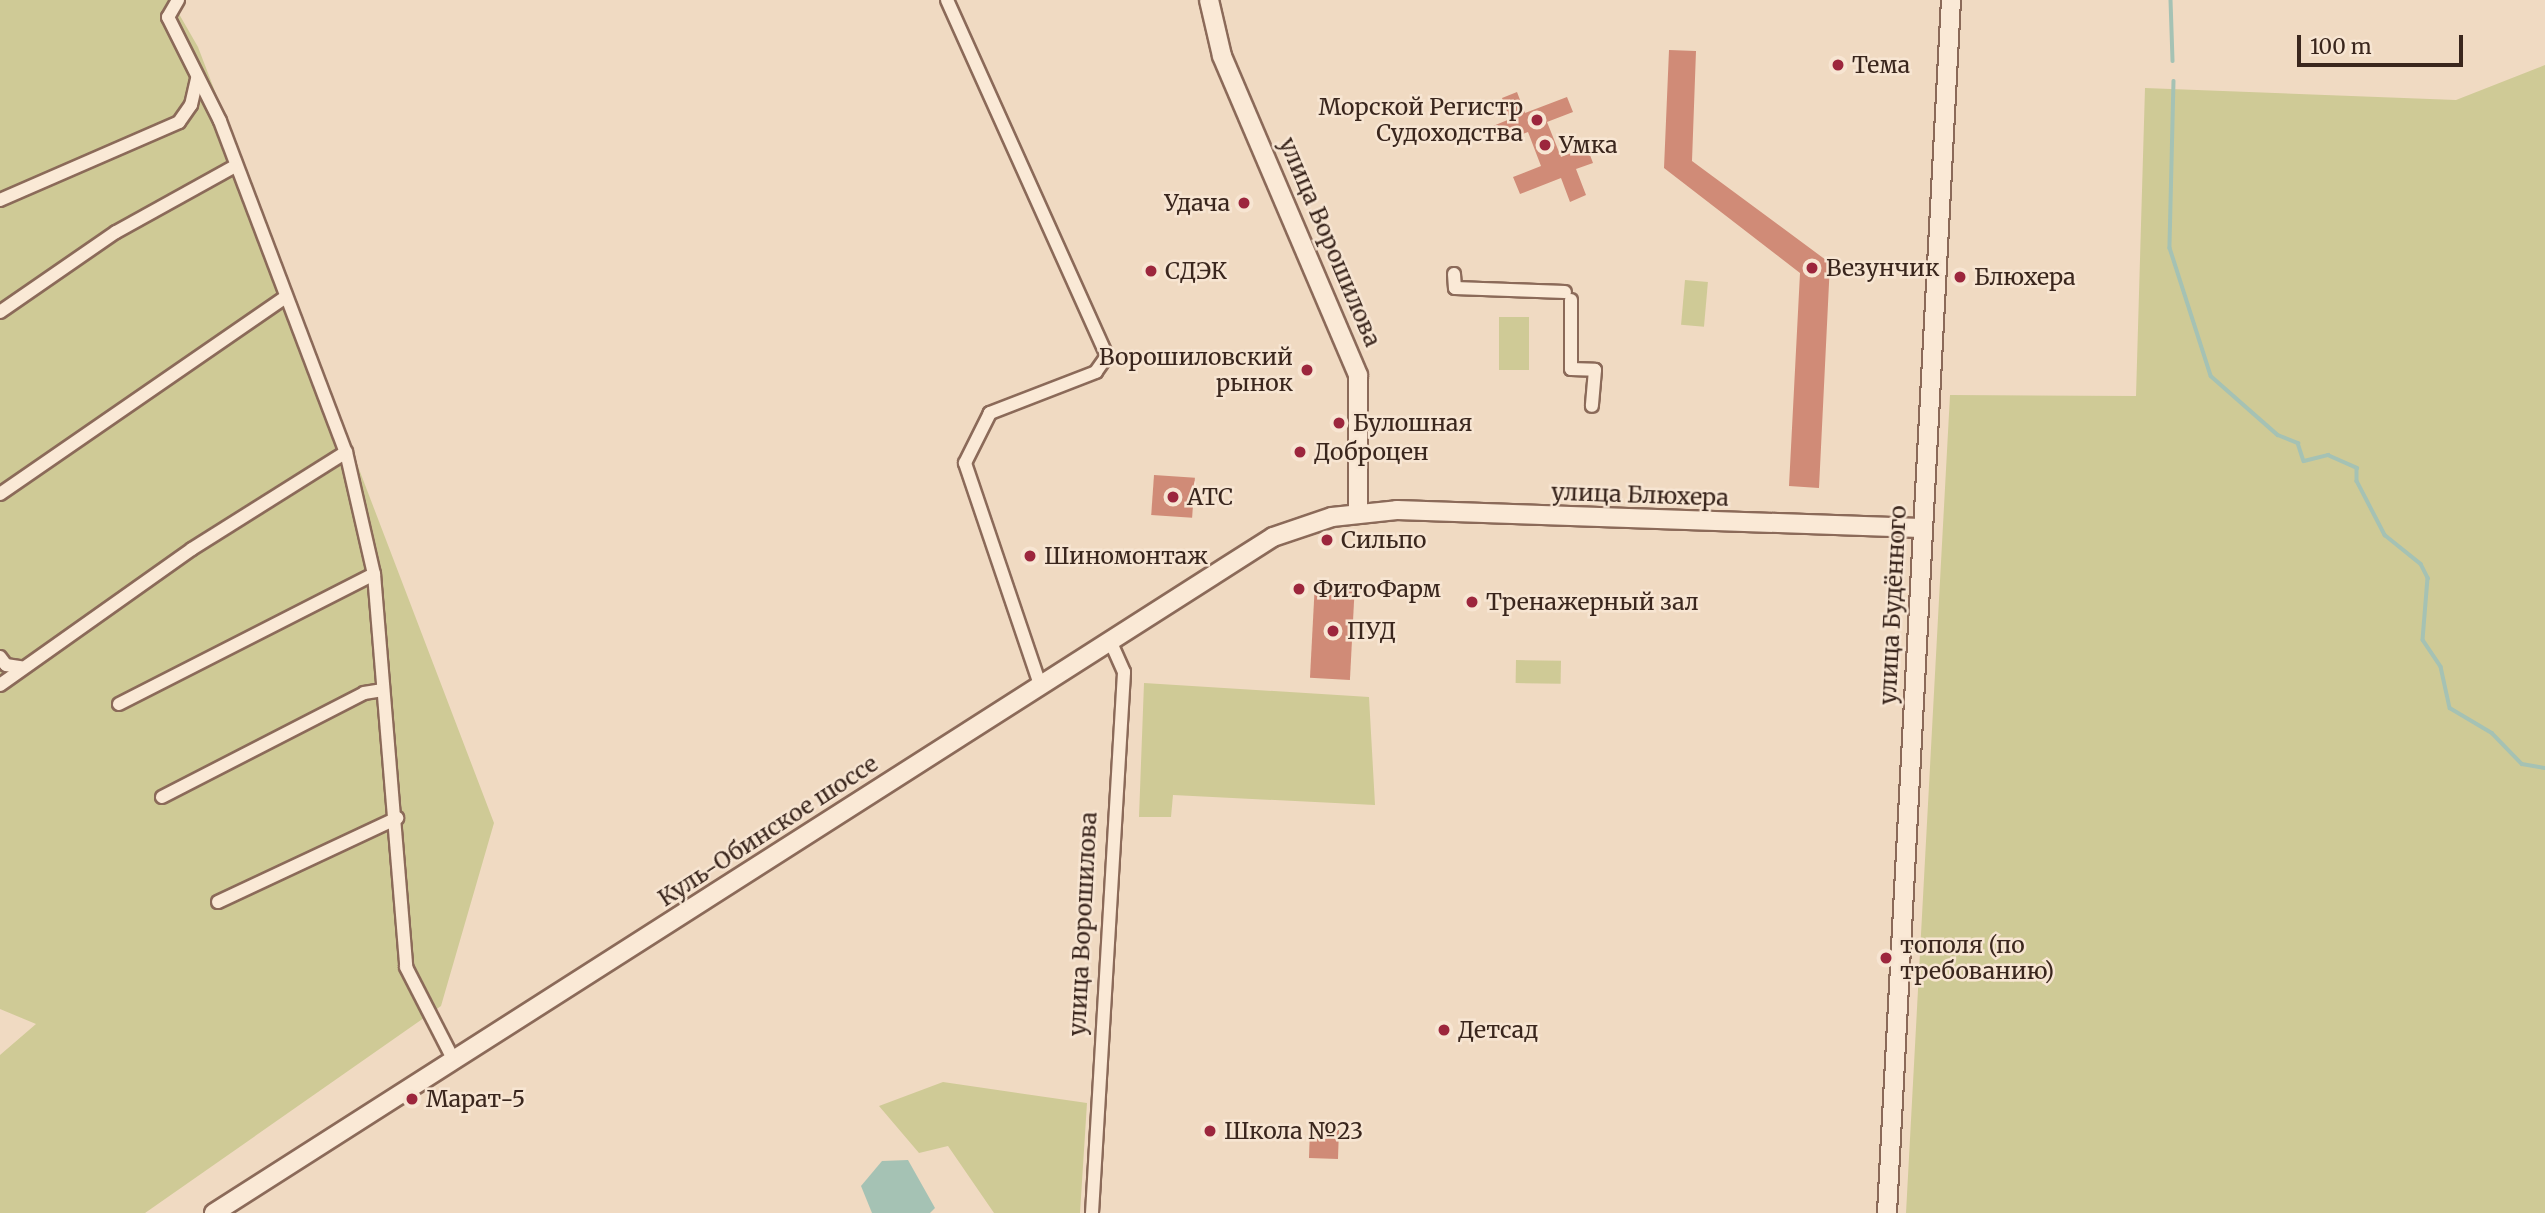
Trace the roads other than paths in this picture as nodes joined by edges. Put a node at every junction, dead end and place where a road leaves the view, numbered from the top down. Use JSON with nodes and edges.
{"nodes":[{"id":1,"x":178,"y":0,"type":"edge"},
{"id":2,"x":947,"y":0,"type":"edge"},
{"id":3,"x":1209,"y":0,"type":"edge"},
{"id":4,"x":1951,"y":0,"type":"edge"},
{"id":5,"x":197,"y":78,"type":"junction"},
{"id":6,"x":235,"y":166,"type":"junction"},
{"id":7,"x":0,"y":200,"type":"edge"},
{"id":8,"x":1454,"y":274,"type":"dead end"},
{"id":9,"x":286,"y":297,"type":"junction"},
{"id":10,"x":0,"y":312,"type":"edge"},
{"id":11,"x":1592,"y":406,"type":"dead end"},
{"id":12,"x":346,"y":452,"type":"junction"},
{"id":13,"x":0,"y":494,"type":"edge"},
{"id":14,"x":1358,"y":513,"type":"junction"},
{"id":15,"x":1921,"y":528,"type":"junction"},
{"id":16,"x":374,"y":574,"type":"junction"},
{"id":17,"x":1110,"y":640,"type":"junction"},
{"id":18,"x":0,"y":657,"type":"edge"},
{"id":19,"x":21,"y":667,"type":"junction"},
{"id":20,"x":1040,"y":684,"type":"junction"},
{"id":21,"x":0,"y":685,"type":"edge"},
{"id":22,"x":383,"y":690,"type":"junction"},
{"id":23,"x":119,"y":704,"type":"dead end"},
{"id":24,"x":162,"y":797,"type":"dead end"},
{"id":25,"x":397,"y":817,"type":"junction"},
{"id":26,"x":218,"y":902,"type":"dead end"},
{"id":27,"x":453,"y":1059,"type":"junction"},
{"id":28,"x":214,"y":1213,"type":"edge"},
{"id":29,"x":1092,"y":1213,"type":"edge"},
{"id":30,"x":1886,"y":1213,"type":"edge"}],
"edges":[{"from":1,"to":5,"type":"street"},
{"from":2,"to":20,"type":"street"},
{"from":3,"to":14,"type":"main road","name":"улица Ворошилова"},
{"from":4,"to":15,"type":"main road","name":"улица Будённого"},
{"from":5,"to":6,"type":"street"},
{"from":5,"to":7,"type":"street"},
{"from":6,"to":9,"type":"street"},
{"from":6,"to":10,"type":"street"},
{"from":8,"to":11,"type":"street"},
{"from":9,"to":12,"type":"street"},
{"from":9,"to":13,"type":"street"},
{"from":12,"to":16,"type":"street"},
{"from":12,"to":19,"type":"street"},
{"from":14,"to":15,"type":"main road","name":"улица Блюхера"},
{"from":14,"to":17,"type":"main road","name":"Куль-Обинское шоссе"},
{"from":15,"to":30,"type":"main road","name":"улица Будённого"},
{"from":16,"to":22,"type":"street"},
{"from":16,"to":23,"type":"street"},
{"from":17,"to":20,"type":"main road","name":"Куль-Обинское шоссе"},
{"from":17,"to":29,"type":"street","name":"улица Ворошилова"},
{"from":18,"to":19,"type":"street"},
{"from":19,"to":21,"type":"street"},
{"from":20,"to":27,"type":"main road","name":"Куль-Обинское шоссе"},
{"from":22,"to":24,"type":"street"},
{"from":22,"to":25,"type":"street"},
{"from":25,"to":26,"type":"street"},
{"from":25,"to":27,"type":"street"},
{"from":27,"to":28,"type":"main road","name":"Куль-Обинское шоссе"}]}
